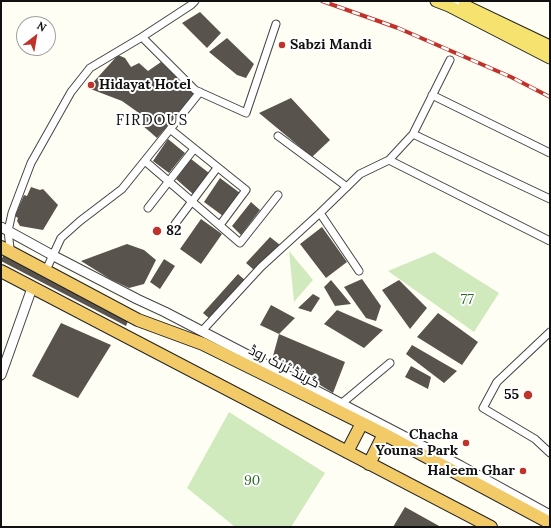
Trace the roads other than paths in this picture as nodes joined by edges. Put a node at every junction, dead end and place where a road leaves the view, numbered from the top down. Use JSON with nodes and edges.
{"nodes":[{"id":1,"x":196,"y":1,"type":"edge"},
{"id":2,"x":436,"y":1,"type":"edge"},
{"id":3,"x":455,"y":2,"type":"edge"},
{"id":4,"x":276,"y":24,"type":"dead end"},
{"id":5,"x":142,"y":37,"type":"junction"},
{"id":6,"x":550,"y":46,"type":"edge"},
{"id":7,"x":550,"y":58,"type":"edge"},
{"id":8,"x":450,"y":60,"type":"dead end"},
{"id":9,"x":200,"y":92,"type":"junction"},
{"id":10,"x":432,"y":95,"type":"junction"},
{"id":11,"x":170,"y":129,"type":"junction"},
{"id":12,"x":413,"y":134,"type":"junction"},
{"id":13,"x":278,"y":136,"type":"dead end"},
{"id":14,"x":194,"y":149,"type":"junction"},
{"id":15,"x":550,"y":153,"type":"edge"},
{"id":16,"x":389,"y":160,"type":"junction"},
{"id":17,"x":145,"y":161,"type":"junction"},
{"id":18,"x":217,"y":168,"type":"junction"},
{"id":19,"x":169,"y":181,"type":"junction"},
{"id":20,"x":346,"y":187,"type":"junction"},
{"id":21,"x":278,"y":195,"type":"dead end"},
{"id":22,"x":550,"y":199,"type":"edge"},
{"id":23,"x":192,"y":201,"type":"junction"},
{"id":24,"x":148,"y":208,"type":"dead end"},
{"id":25,"x":320,"y":213,"type":"junction"},
{"id":26,"x":175,"y":224,"type":"dead end"},
{"id":27,"x":220,"y":225,"type":"junction"},
{"id":28,"x":5,"y":229,"type":"edge"},
{"id":29,"x":550,"y":241,"type":"edge"},
{"id":30,"x":5,"y":247,"type":"edge"},
{"id":31,"x":52,"y":255,"type":"junction"},
{"id":32,"x":47,"y":268,"type":"dead end"},
{"id":33,"x":359,"y":271,"type":"dead end"},
{"id":34,"x":1,"y":272,"type":"edge"},
{"id":35,"x":32,"y":288,"type":"junction"},
{"id":36,"x":202,"y":331,"type":"junction"},
{"id":37,"x":550,"y":332,"type":"edge"},
{"id":38,"x":390,"y":363,"type":"dead end"},
{"id":39,"x":1,"y":375,"type":"edge"},
{"id":40,"x":341,"y":404,"type":"junction"},
{"id":41,"x":362,"y":423,"type":"junction"},
{"id":42,"x":384,"y":434,"type":"junction"},
{"id":43,"x":347,"y":451,"type":"junction"},
{"id":44,"x":550,"y":452,"type":"edge"},
{"id":45,"x":371,"y":462,"type":"junction"},
{"id":46,"x":550,"y":515,"type":"edge"},
{"id":47,"x":550,"y":523,"type":"edge"},
{"id":48,"x":491,"y":527,"type":"edge"}],
"edges":[{"from":1,"to":5,"type":"street"},
{"from":2,"to":3,"type":"main road"},
{"from":3,"to":6,"type":"main road"},
{"from":3,"to":7,"type":"main road"},
{"from":4,"to":9,"type":"street"},
{"from":5,"to":9,"type":"street"},
{"from":5,"to":28,"type":"street"},
{"from":8,"to":10,"type":"street"},
{"from":9,"to":11,"type":"street"},
{"from":10,"to":12,"type":"street"},
{"from":10,"to":15,"type":"street"},
{"from":11,"to":14,"type":"street"},
{"from":11,"to":17,"type":"street"},
{"from":12,"to":16,"type":"street"},
{"from":12,"to":22,"type":"street"},
{"from":13,"to":20,"type":"street"},
{"from":14,"to":18,"type":"street"},
{"from":14,"to":19,"type":"street"},
{"from":16,"to":20,"type":"street"},
{"from":16,"to":29,"type":"street"},
{"from":17,"to":19,"type":"street"},
{"from":17,"to":31,"type":"street"},
{"from":18,"to":23,"type":"street"},
{"from":18,"to":27,"type":"street"},
{"from":19,"to":23,"type":"street"},
{"from":19,"to":24,"type":"street"},
{"from":20,"to":25,"type":"street"},
{"from":21,"to":27,"type":"street"},
{"from":23,"to":26,"type":"street"},
{"from":23,"to":27,"type":"street"},
{"from":25,"to":33,"type":"street"},
{"from":25,"to":36,"type":"street"},
{"from":28,"to":30,"type":"street"},
{"from":28,"to":31,"type":"street"},
{"from":30,"to":41,"type":"highway","name":"گرینڈ ٹرنک روڈ"},
{"from":31,"to":32,"type":"street"},
{"from":31,"to":36,"type":"street"},
{"from":34,"to":35,"type":"highway"},
{"from":35,"to":39,"type":"street"},
{"from":35,"to":43,"type":"highway"},
{"from":36,"to":40,"type":"street"},
{"from":37,"to":44,"type":"street"},
{"from":38,"to":40,"type":"street"},
{"from":40,"to":46,"type":"street"},
{"from":41,"to":42,"type":"highway","name":"گرینڈ ٹرنک روڈ"},
{"from":41,"to":43,"type":"highway"},
{"from":42,"to":45,"type":"highway"},
{"from":42,"to":47,"type":"highway","name":"گرینڈ ٹرنک روڈ"},
{"from":43,"to":45,"type":"highway"},
{"from":45,"to":48,"type":"highway"}]}
